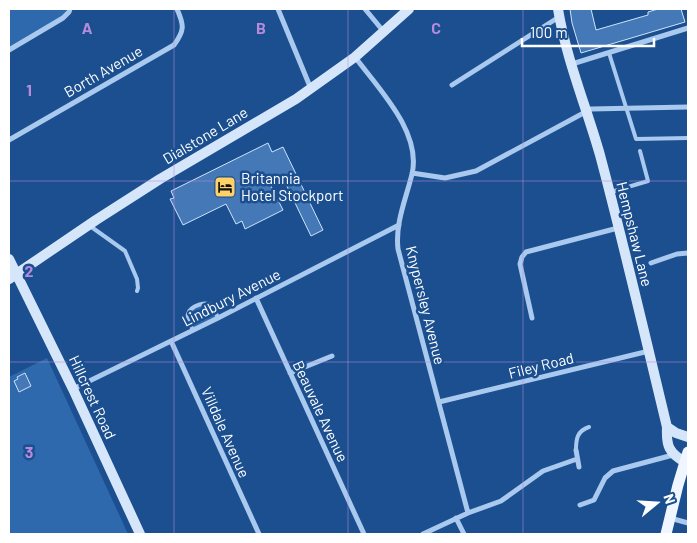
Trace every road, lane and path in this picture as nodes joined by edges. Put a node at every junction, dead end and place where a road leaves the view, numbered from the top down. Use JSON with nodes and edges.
{"nodes":[{"id":1,"x":70,"y":9,"type":"edge"},
{"id":2,"x":176,"y":9,"type":"edge"},
{"id":3,"x":278,"y":9,"type":"edge"},
{"id":4,"x":365,"y":9,"type":"edge"},
{"id":5,"x":410,"y":9,"type":"edge"},
{"id":6,"x":559,"y":12,"type":"edge"},
{"id":7,"x":688,"y":28,"type":"edge"},
{"id":8,"x":384,"y":32,"type":"junction"},
{"id":9,"x":9,"y":50,"type":"edge"},
{"id":10,"x":609,"y":52,"type":"junction"},
{"id":11,"x":355,"y":56,"type":"junction"},
{"id":12,"x":572,"y":64,"type":"junction"},
{"id":13,"x":452,"y":85,"type":"dead end"},
{"id":14,"x":311,"y":89,"type":"junction"},
{"id":15,"x":688,"y":107,"type":"edge"},
{"id":16,"x":628,"y":109,"type":"junction"},
{"id":17,"x":587,"y":110,"type":"junction"},
{"id":18,"x":688,"y":138,"type":"edge"},
{"id":19,"x":9,"y":140,"type":"edge"},
{"id":20,"x":640,"y":151,"type":"dead end"},
{"id":21,"x":412,"y":173,"type":"junction"},
{"id":22,"x":610,"y":192,"type":"junction"},
{"id":23,"x":88,"y":225,"type":"junction"},
{"id":24,"x":399,"y":225,"type":"junction"},
{"id":25,"x":618,"y":228,"type":"junction"},
{"id":26,"x":688,"y":253,"type":"edge"},
{"id":27,"x":9,"y":259,"type":"edge"},
{"id":28,"x":650,"y":262,"type":"dead end"},
{"id":29,"x":13,"y":276,"type":"edge"},
{"id":30,"x":137,"y":291,"type":"dead end"},
{"id":31,"x":256,"y":298,"type":"junction"},
{"id":32,"x":218,"y":318,"type":"junction"},
{"id":33,"x":532,"y":318,"type":"dead end"},
{"id":34,"x":192,"y":330,"type":"junction"},
{"id":35,"x":171,"y":341,"type":"junction"},
{"id":36,"x":649,"y":351,"type":"junction"},
{"id":37,"x":332,"y":356,"type":"dead end"},
{"id":38,"x":290,"y":373,"type":"junction"},
{"id":39,"x":73,"y":389,"type":"junction"},
{"id":40,"x":439,"y":402,"type":"junction"},
{"id":41,"x":589,"y":427,"type":"dead end"},
{"id":42,"x":667,"y":427,"type":"junction"},
{"id":43,"x":688,"y":437,"type":"edge"},
{"id":44,"x":576,"y":450,"type":"joint"},
{"id":45,"x":673,"y":455,"type":"junction"},
{"id":46,"x":687,"y":457,"type":"edge"},
{"id":47,"x":578,"y":459,"type":"junction"},
{"id":48,"x":579,"y":467,"type":"dead end"},
{"id":49,"x":580,"y":505,"type":"dead end"},
{"id":50,"x":468,"y":513,"type":"junction"},
{"id":51,"x":456,"y":518,"type":"junction"},
{"id":52,"x":670,"y":518,"type":"junction"},
{"id":53,"x":688,"y":523,"type":"edge"},
{"id":54,"x":140,"y":534,"type":"edge"},
{"id":55,"x":259,"y":534,"type":"edge"},
{"id":56,"x":364,"y":534,"type":"edge"},
{"id":57,"x":423,"y":534,"type":"edge"},
{"id":58,"x":464,"y":534,"type":"edge"},
{"id":59,"x":666,"y":534,"type":"edge"}],
"edges":[{"from":1,"to":9,"type":"street"},
{"from":2,"to":19,"type":"street","name":"Borth Avenue"},
{"from":3,"to":14,"type":"street"},
{"from":4,"to":8,"type":"street"},
{"from":5,"to":8,"type":"street","name":"Dialstone Lane"},
{"from":6,"to":12,"type":"street","name":"Hempshaw Lane"},
{"from":6,"to":13,"type":"street"},
{"from":7,"to":10,"type":"street"},
{"from":8,"to":11,"type":"street","name":"Dialstone Lane"},
{"from":10,"to":12,"type":"street"},
{"from":10,"to":16,"type":"lane"},
{"from":11,"to":14,"type":"street","name":"Dialstone Lane"},
{"from":11,"to":21,"type":"street","name":"Knypersley Avenue"},
{"from":12,"to":17,"type":"street","name":"Hempshaw Lane"},
{"from":14,"to":23,"type":"street","name":"Dialstone Lane"},
{"from":15,"to":16,"type":"street"},
{"from":16,"to":17,"type":"street"},
{"from":16,"to":18,"type":"lane"},
{"from":17,"to":21,"type":"street"},
{"from":17,"to":22,"type":"street","name":"Hempshaw Lane"},
{"from":20,"to":22,"type":"lane"},
{"from":21,"to":24,"type":"street","name":"Knypersley Avenue"},
{"from":22,"to":25,"type":"street","name":"Hempshaw Lane"},
{"from":23,"to":29,"type":"street","name":"Dialstone Lane"},
{"from":23,"to":30,"type":"lane"},
{"from":24,"to":31,"type":"street","name":"Lindbury Avenue"},
{"from":24,"to":40,"type":"street","name":"Knypersley Avenue"},
{"from":25,"to":33,"type":"street"},
{"from":25,"to":36,"type":"street","name":"Hempshaw Lane"},
{"from":26,"to":28,"type":"street"},
{"from":27,"to":29,"type":"street","name":"Hillcrest Road"},
{"from":29,"to":39,"type":"street","name":"Hillcrest Road"},
{"from":31,"to":32,"type":"street","name":"Lindbury Avenue"},
{"from":31,"to":38,"type":"street","name":"Beauvale Avenue"},
{"from":32,"to":34,"type":"street","name":"Lindbury Avenue"},
{"from":32,"to":34,"type":"lane"},
{"from":34,"to":35,"type":"street","name":"Lindbury Avenue"},
{"from":35,"to":39,"type":"street","name":"Lindbury Avenue"},
{"from":35,"to":55,"type":"street","name":"Villdale Avenue"},
{"from":36,"to":40,"type":"street","name":"Filey Road"},
{"from":36,"to":42,"type":"street","name":"Hempshaw Lane"},
{"from":37,"to":38,"type":"street"},
{"from":38,"to":56,"type":"street","name":"Beauvale Avenue"},
{"from":39,"to":54,"type":"street","name":"Hillcrest Road"},
{"from":40,"to":50,"type":"street","name":"Knypersley Avenue"},
{"from":41,"to":44,"type":"lane"},
{"from":42,"to":43,"type":"street"},
{"from":42,"to":45,"type":"street","name":"Hempshaw Lane"},
{"from":44,"to":47,"type":"street"},
{"from":45,"to":46,"type":"street"},
{"from":45,"to":49,"type":"street"},
{"from":46,"to":52,"type":"main road"},
{"from":47,"to":48,"type":"street"},
{"from":47,"to":50,"type":"street"},
{"from":50,"to":51,"type":"street"},
{"from":51,"to":57,"type":"street"},
{"from":51,"to":58,"type":"street"},
{"from":52,"to":53,"type":"street"},
{"from":52,"to":59,"type":"main road"}]}
